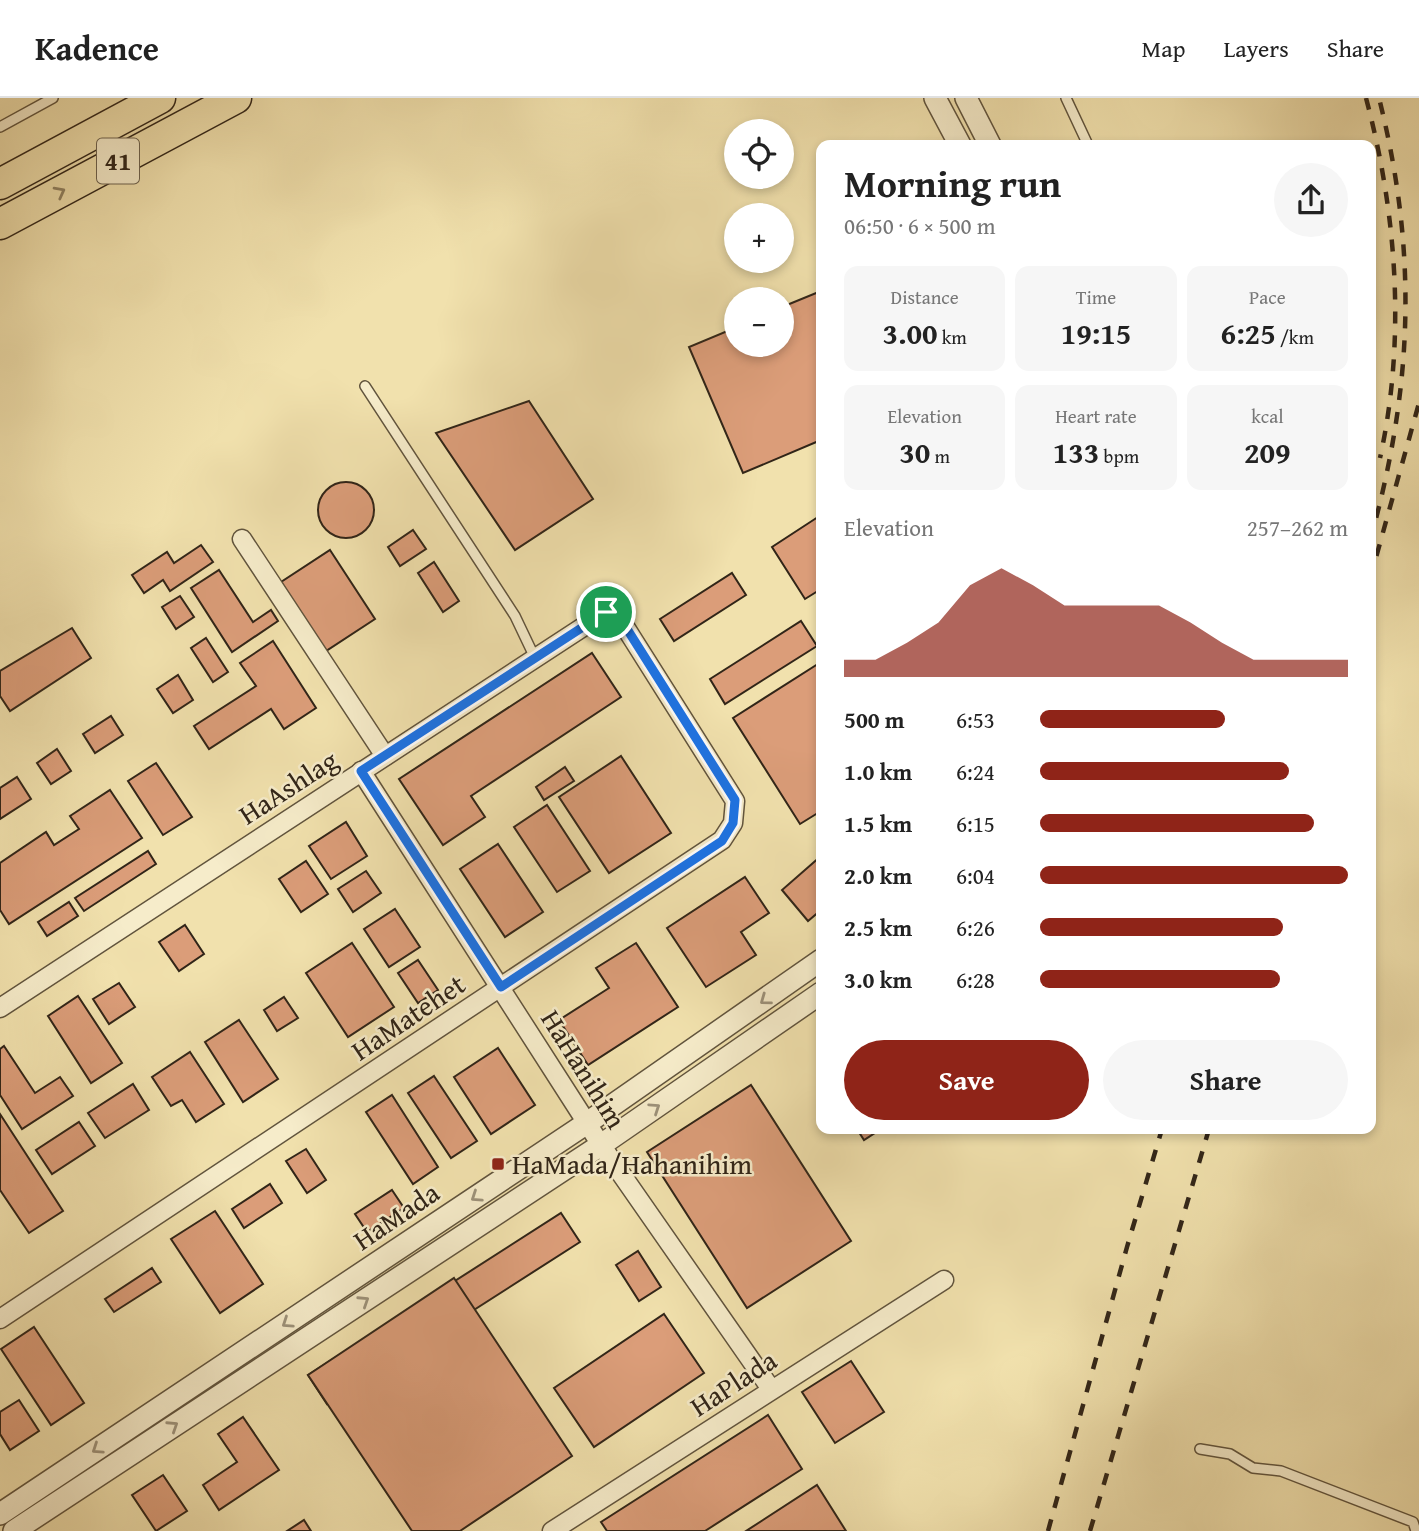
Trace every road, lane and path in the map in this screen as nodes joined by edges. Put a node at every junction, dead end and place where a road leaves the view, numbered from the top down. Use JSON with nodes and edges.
{"nodes":[{"id":1,"x":53,"y":98,"type":"edge"},
{"id":2,"x":160,"y":98,"type":"edge"},
{"id":3,"x":236,"y":98,"type":"edge"},
{"id":4,"x":935,"y":98,"type":"edge"},
{"id":5,"x":966,"y":98,"type":"edge"},
{"id":6,"x":978,"y":98,"type":"edge"},
{"id":7,"x":1066,"y":98,"type":"edge"},
{"id":8,"x":0,"y":127,"type":"edge"},
{"id":9,"x":986,"y":138,"type":"edge"},
{"id":10,"x":957,"y":140,"type":"edge"},
{"id":11,"x":1086,"y":140,"type":"edge"},
{"id":12,"x":0,"y":184,"type":"edge"},
{"id":13,"x":0,"y":224,"type":"edge"},
{"id":14,"x":365,"y":386,"type":"dead end"},
{"id":15,"x":242,"y":540,"type":"dead end"},
{"id":16,"x":606,"y":612,"type":"joint"},
{"id":17,"x":535,"y":658,"type":"junction"},
{"id":18,"x":385,"y":755,"type":"junction"},
{"id":19,"x":361,"y":771,"type":"junction"},
{"id":20,"x":816,"y":963,"type":"edge"},
{"id":21,"x":501,"y":987,"type":"junction"},
{"id":22,"x":816,"y":996,"type":"edge"},
{"id":23,"x":0,"y":1008,"type":"edge"},
{"id":24,"x":587,"y":1123,"type":"junction"},
{"id":25,"x":601,"y":1145,"type":"junction"},
{"id":26,"x":944,"y":1280,"type":"dead end"},
{"id":27,"x":0,"y":1319,"type":"edge"},
{"id":28,"x":771,"y":1389,"type":"junction"},
{"id":29,"x":1200,"y":1449,"type":"dead end"},
{"id":30,"x":0,"y":1514,"type":"edge"},
{"id":31,"x":14,"y":1531,"type":"edge"},
{"id":32,"x":552,"y":1531,"type":"edge"},
{"id":33,"x":1416,"y":1531,"type":"edge"}],
"edges":[{"from":1,"to":8,"type":"lane"},
{"from":2,"to":12,"type":"highway","number":"41"},
{"from":13,"to":3,"type":"highway","number":"41","one_way":true},
{"from":4,"to":10,"type":"street"},
{"from":5,"to":9,"type":"street"},
{"from":6,"to":9,"type":"lane"},
{"from":7,"to":11,"type":"lane"},
{"from":14,"to":17,"type":"lane"},
{"from":15,"to":18,"type":"street"},
{"from":16,"to":17,"type":"street","name":"HaAshlag"},
{"from":16,"to":21,"type":"street","name":"HaMatehet"},
{"from":17,"to":18,"type":"street","name":"HaAshlag"},
{"from":18,"to":19,"type":"street","name":"HaAshlag"},
{"from":19,"to":21,"type":"street","name":"HaHanihim"},
{"from":19,"to":23,"type":"street","name":"HaAshlag"},
{"from":20,"to":24,"type":"street","name":"HaMada","one_way":true},
{"from":21,"to":24,"type":"street","name":"HaHanihim"},
{"from":21,"to":27,"type":"street","name":"HaMatehet"},
{"from":25,"to":22,"type":"street","name":"HaMada","one_way":true},
{"from":24,"to":25,"type":"street","name":"HaHanihim"},
{"from":24,"to":30,"type":"street","name":"HaMada","one_way":true},
{"from":25,"to":28,"type":"street","name":"HaHanihim"},
{"from":31,"to":25,"type":"street","name":"HaMada","one_way":true},
{"from":26,"to":28,"type":"street","name":"HaPlada"},
{"from":28,"to":32,"type":"street","name":"HaPlada"},
{"from":29,"to":33,"type":"lane"}]}
